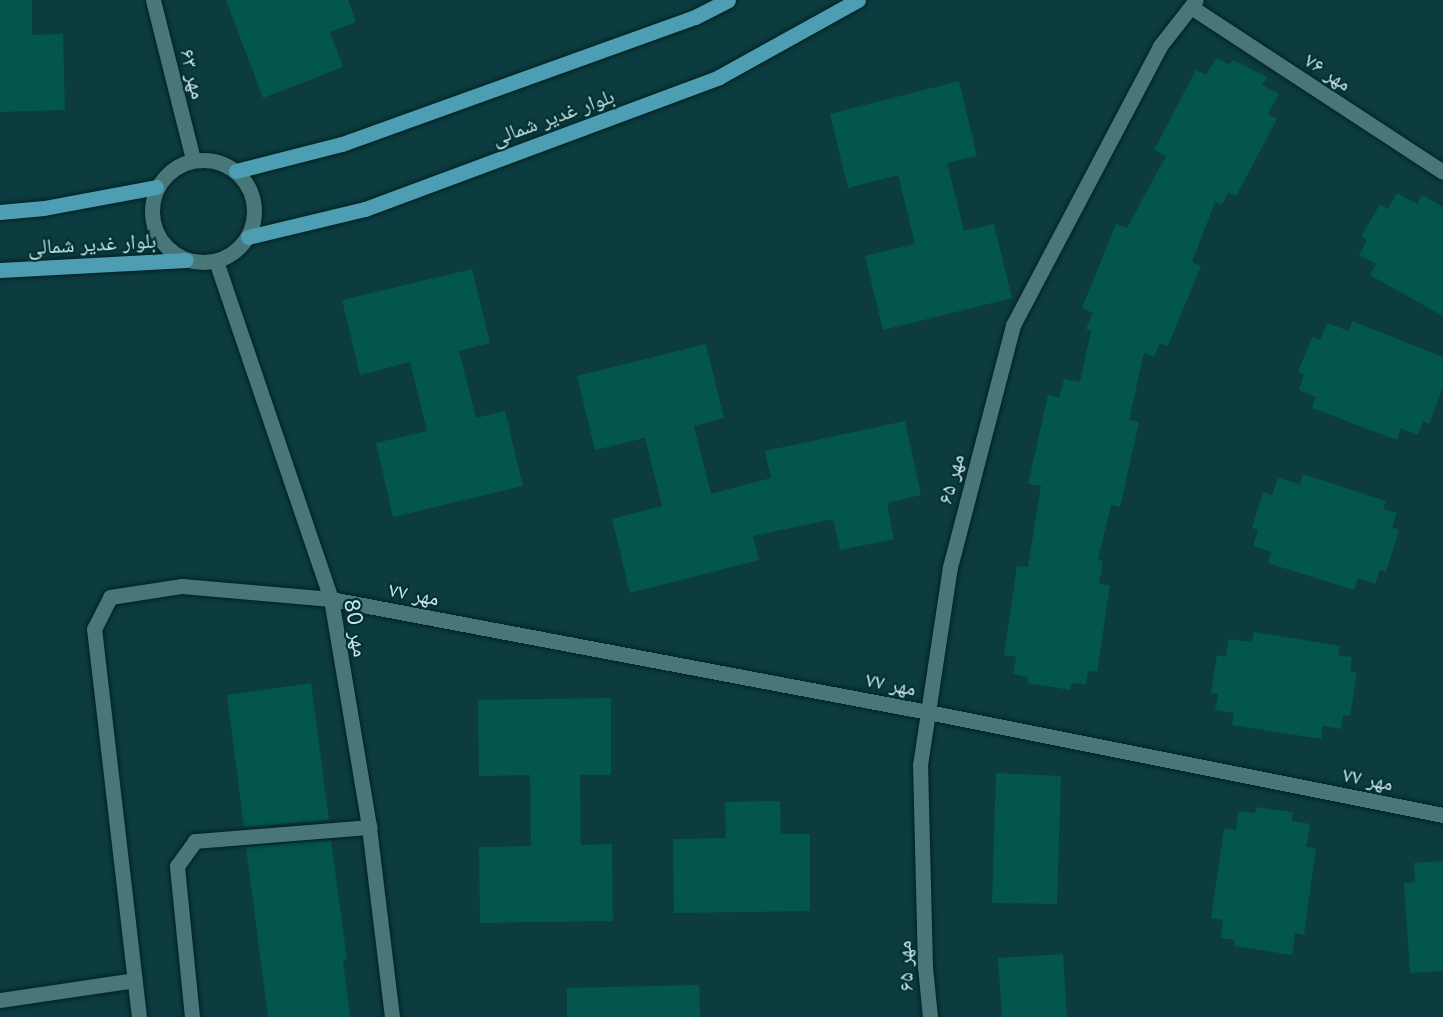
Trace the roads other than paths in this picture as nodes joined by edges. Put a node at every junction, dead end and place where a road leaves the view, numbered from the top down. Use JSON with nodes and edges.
{"nodes":[{"id":1,"x":153,"y":0,"type":"edge"},
{"id":2,"x":728,"y":0,"type":"edge"},
{"id":3,"x":858,"y":0,"type":"edge"},
{"id":4,"x":1194,"y":3,"type":"edge"},
{"id":5,"x":194,"y":159,"type":"junction"},
{"id":6,"x":236,"y":171,"type":"junction"},
{"id":7,"x":1443,"y":172,"type":"edge"},
{"id":8,"x":156,"y":187,"type":"junction"},
{"id":9,"x":0,"y":212,"type":"edge"},
{"id":10,"x":248,"y":237,"type":"junction"},
{"id":11,"x":186,"y":260,"type":"junction"},
{"id":12,"x":216,"y":261,"type":"junction"},
{"id":13,"x":0,"y":270,"type":"edge"},
{"id":14,"x":331,"y":599,"type":"junction"},
{"id":15,"x":928,"y":712,"type":"junction"},
{"id":16,"x":1443,"y":815,"type":"edge"},
{"id":17,"x":369,"y":827,"type":"junction"},
{"id":18,"x":135,"y":980,"type":"junction"},
{"id":19,"x":0,"y":1000,"type":"edge"},
{"id":20,"x":139,"y":1017,"type":"edge"},
{"id":21,"x":192,"y":1017,"type":"edge"},
{"id":22,"x":392,"y":1017,"type":"edge"},
{"id":23,"x":930,"y":1017,"type":"edge"}],
"edges":[{"from":1,"to":5,"type":"street","name":"مهر ۶۳"},
{"from":2,"to":6,"type":"main road"},
{"from":3,"to":10,"type":"main road","name":"بلوار غدیر شمالی"},
{"from":4,"to":7,"type":"street","name":"مهر ۷۶"},
{"from":4,"to":15,"type":"street","name":"مهر ۶۵"},
{"from":5,"to":6,"type":"street"},
{"from":5,"to":8,"type":"street"},
{"from":6,"to":10,"type":"street"},
{"from":8,"to":9,"type":"main road","name":"بلوار غدیر شمالی"},
{"from":8,"to":11,"type":"street"},
{"from":10,"to":12,"type":"street"},
{"from":11,"to":12,"type":"street"},
{"from":11,"to":13,"type":"main road","name":"بلوار غدیر شمالی"},
{"from":12,"to":14,"type":"street","name":"مهر 80"},
{"from":14,"to":15,"type":"street","name":"مهر ۷۷"},
{"from":14,"to":17,"type":"street","name":"مهر 80"},
{"from":14,"to":18,"type":"street","name":"مهر ۷۷"},
{"from":15,"to":16,"type":"street","name":"مهر ۷۷"},
{"from":15,"to":23,"type":"street","name":"مهر ۶۵"},
{"from":17,"to":21,"type":"street"},
{"from":17,"to":22,"type":"street","name":"مهر 80"},
{"from":18,"to":19,"type":"street"},
{"from":18,"to":20,"type":"street"}]}
